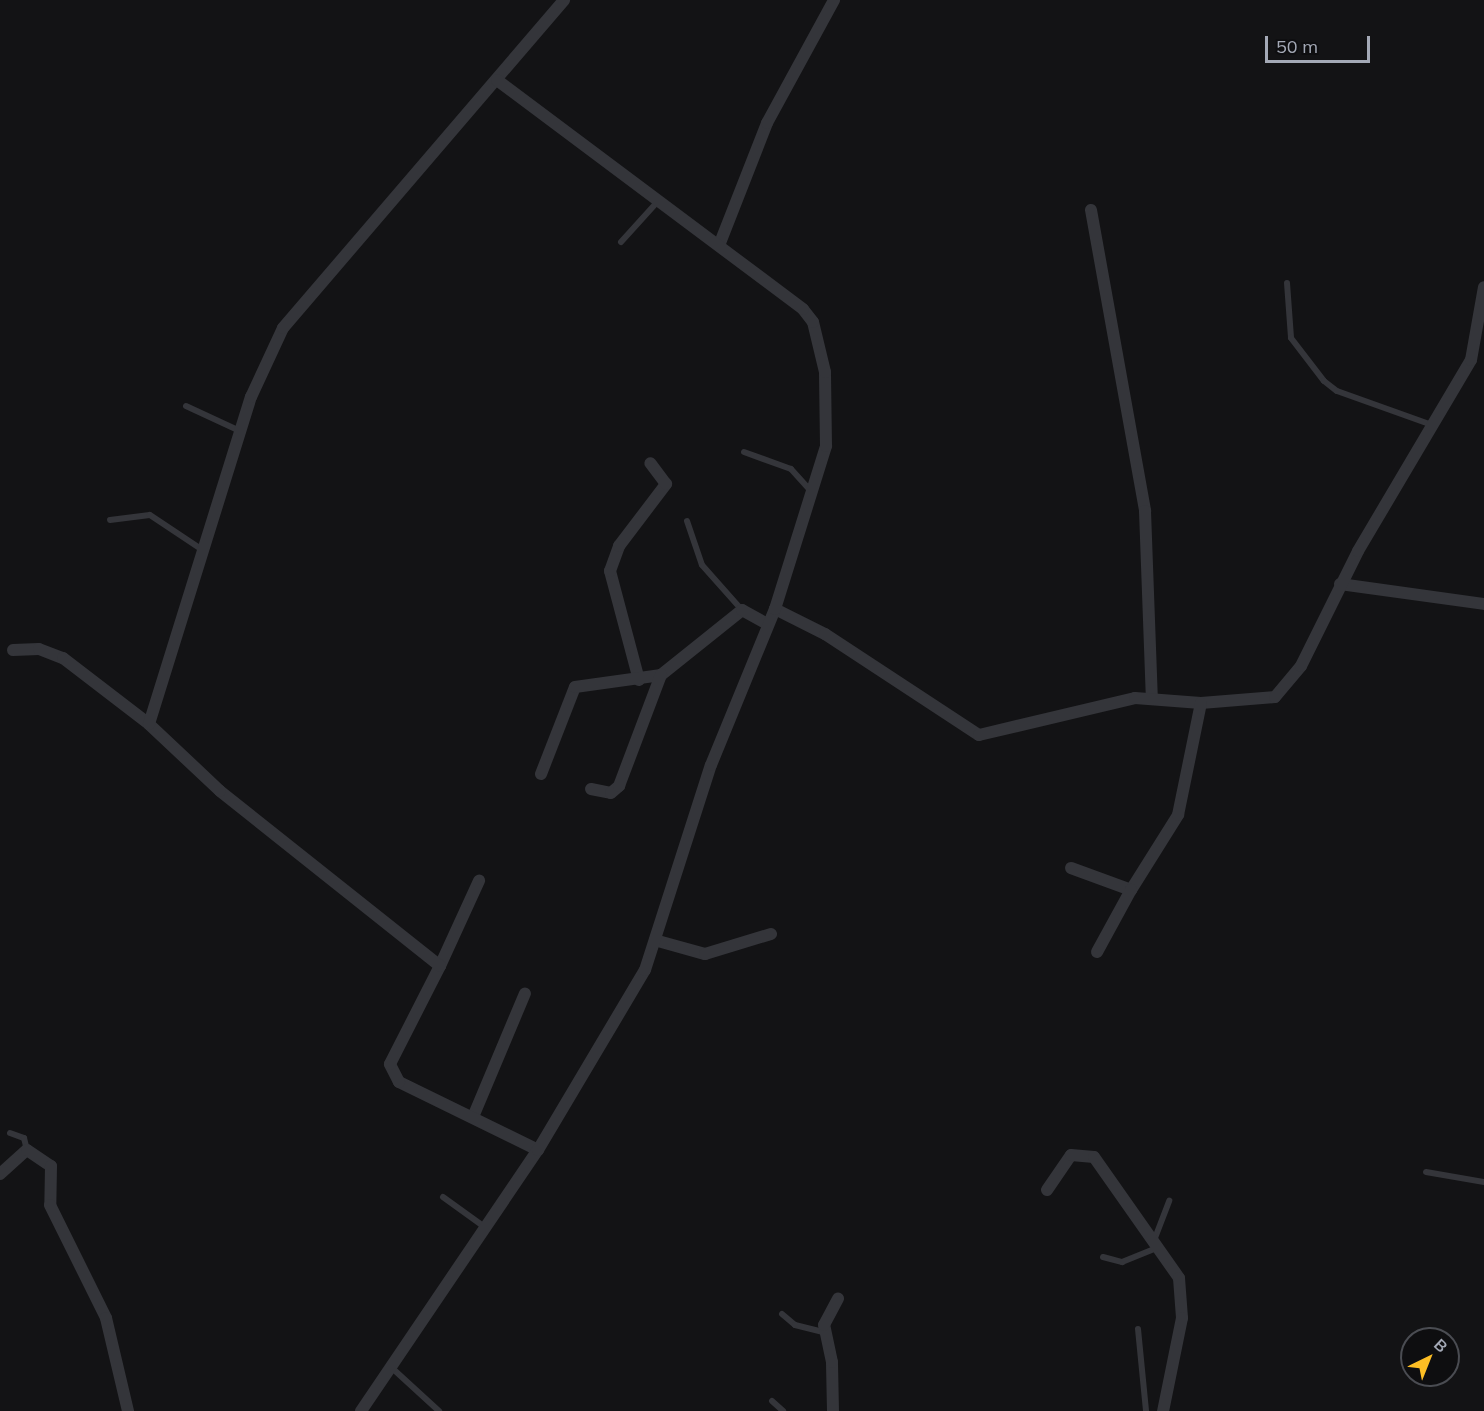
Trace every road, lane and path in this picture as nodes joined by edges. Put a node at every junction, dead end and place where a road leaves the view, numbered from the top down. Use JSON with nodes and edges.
{"nodes":[{"id":1,"x":564,"y":0,"type":"edge"},
{"id":2,"x":834,"y":0,"type":"edge"},
{"id":3,"x":497,"y":80,"type":"junction"},
{"id":4,"x":659,"y":201,"type":"junction"},
{"id":5,"x":1091,"y":210,"type":"dead end"},
{"id":6,"x":621,"y":242,"type":"dead end"},
{"id":7,"x":720,"y":243,"type":"junction"},
{"id":8,"x":1287,"y":283,"type":"dead end"},
{"id":9,"x":1484,"y":287,"type":"edge"},
{"id":10,"x":186,"y":406,"type":"dead end"},
{"id":11,"x":1432,"y":425,"type":"junction"},
{"id":12,"x":240,"y":432,"type":"junction"},
{"id":13,"x":744,"y":452,"type":"dead end"},
{"id":14,"x":650,"y":463,"type":"dead end"},
{"id":15,"x":811,"y":494,"type":"junction"},
{"id":16,"x":110,"y":520,"type":"dead end"},
{"id":17,"x":687,"y":521,"type":"dead end"},
{"id":18,"x":204,"y":551,"type":"junction"},
{"id":19,"x":1340,"y":584,"type":"junction"},
{"id":20,"x":1484,"y":604,"type":"edge"},
{"id":21,"x":775,"y":609,"type":"junction"},
{"id":22,"x":742,"y":610,"type":"junction"},
{"id":23,"x":767,"y":624,"type":"junction"},
{"id":24,"x":13,"y":650,"type":"dead end"},
{"id":25,"x":661,"y":675,"type":"junction"},
{"id":26,"x":639,"y":680,"type":"junction"},
{"id":27,"x":1152,"y":698,"type":"junction"},
{"id":28,"x":1201,"y":703,"type":"junction"},
{"id":29,"x":149,"y":724,"type":"junction"},
{"id":30,"x":541,"y":774,"type":"dead end"},
{"id":31,"x":591,"y":789,"type":"dead end"},
{"id":32,"x":1071,"y":868,"type":"dead end"},
{"id":33,"x":479,"y":881,"type":"dead end"},
{"id":34,"x":1131,"y":890,"type":"junction"},
{"id":35,"x":771,"y":934,"type":"dead end"},
{"id":36,"x":658,"y":941,"type":"junction"},
{"id":37,"x":1097,"y":952,"type":"dead end"},
{"id":38,"x":440,"y":966,"type":"junction"},
{"id":39,"x":525,"y":993,"type":"dead end"},
{"id":40,"x":473,"y":1117,"type":"junction"},
{"id":41,"x":10,"y":1133,"type":"dead end"},
{"id":42,"x":27,"y":1150,"type":"junction"},
{"id":43,"x":538,"y":1150,"type":"junction"},
{"id":44,"x":1426,"y":1172,"type":"dead end"},
{"id":45,"x":0,"y":1174,"type":"edge"},
{"id":46,"x":1484,"y":1182,"type":"edge"},
{"id":47,"x":1047,"y":1190,"type":"dead end"},
{"id":48,"x":443,"y":1197,"type":"dead end"},
{"id":49,"x":1169,"y":1202,"type":"dead end"},
{"id":50,"x":486,"y":1228,"type":"junction"},
{"id":51,"x":1158,"y":1242,"type":"junction"},
{"id":52,"x":1103,"y":1257,"type":"dead end"},
{"id":53,"x":838,"y":1299,"type":"dead end"},
{"id":54,"x":782,"y":1314,"type":"dead end"},
{"id":55,"x":1138,"y":1329,"type":"dead end"},
{"id":56,"x":824,"y":1332,"type":"junction"},
{"id":57,"x":392,"y":1368,"type":"junction"},
{"id":58,"x":772,"y":1401,"type":"dead end"},
{"id":59,"x":128,"y":1411,"type":"edge"},
{"id":60,"x":361,"y":1411,"type":"edge"},
{"id":61,"x":439,"y":1411,"type":"edge"},
{"id":62,"x":783,"y":1411,"type":"edge"},
{"id":63,"x":832,"y":1411,"type":"edge"},
{"id":64,"x":1146,"y":1411,"type":"edge"},
{"id":65,"x":1163,"y":1411,"type":"edge"}],
"edges":[{"from":1,"to":3,"type":"street"},
{"from":2,"to":7,"type":"street"},
{"from":3,"to":4,"type":"street"},
{"from":3,"to":12,"type":"street"},
{"from":4,"to":6,"type":"lane"},
{"from":4,"to":7,"type":"street"},
{"from":5,"to":27,"type":"street"},
{"from":7,"to":15,"type":"street"},
{"from":8,"to":11,"type":"lane"},
{"from":9,"to":11,"type":"street"},
{"from":10,"to":12,"type":"lane"},
{"from":11,"to":19,"type":"street"},
{"from":12,"to":18,"type":"street"},
{"from":13,"to":15,"type":"lane"},
{"from":14,"to":26,"type":"street"},
{"from":15,"to":21,"type":"street"},
{"from":16,"to":18,"type":"lane"},
{"from":17,"to":22,"type":"lane"},
{"from":18,"to":29,"type":"street"},
{"from":19,"to":20,"type":"street"},
{"from":19,"to":28,"type":"street"},
{"from":21,"to":23,"type":"street"},
{"from":21,"to":27,"type":"street"},
{"from":22,"to":23,"type":"street"},
{"from":22,"to":25,"type":"street"},
{"from":23,"to":36,"type":"street"},
{"from":24,"to":29,"type":"street"},
{"from":25,"to":26,"type":"street"},
{"from":25,"to":31,"type":"street"},
{"from":26,"to":30,"type":"street"},
{"from":27,"to":28,"type":"street"},
{"from":28,"to":34,"type":"street"},
{"from":29,"to":38,"type":"street"},
{"from":32,"to":34,"type":"street"},
{"from":33,"to":38,"type":"street"},
{"from":34,"to":37,"type":"street"},
{"from":35,"to":36,"type":"street"},
{"from":36,"to":43,"type":"street"},
{"from":38,"to":40,"type":"street"},
{"from":39,"to":40,"type":"street"},
{"from":40,"to":43,"type":"street"},
{"from":41,"to":42,"type":"lane"},
{"from":42,"to":45,"type":"street"},
{"from":42,"to":59,"type":"street"},
{"from":43,"to":50,"type":"street"},
{"from":44,"to":46,"type":"lane"},
{"from":47,"to":51,"type":"street"},
{"from":48,"to":50,"type":"lane"},
{"from":49,"to":51,"type":"lane"},
{"from":50,"to":57,"type":"street"},
{"from":51,"to":52,"type":"lane"},
{"from":51,"to":65,"type":"street"},
{"from":53,"to":56,"type":"street"},
{"from":54,"to":56,"type":"lane"},
{"from":55,"to":64,"type":"lane"},
{"from":56,"to":63,"type":"street"},
{"from":57,"to":60,"type":"street"},
{"from":57,"to":61,"type":"lane"},
{"from":58,"to":62,"type":"lane"}]}
